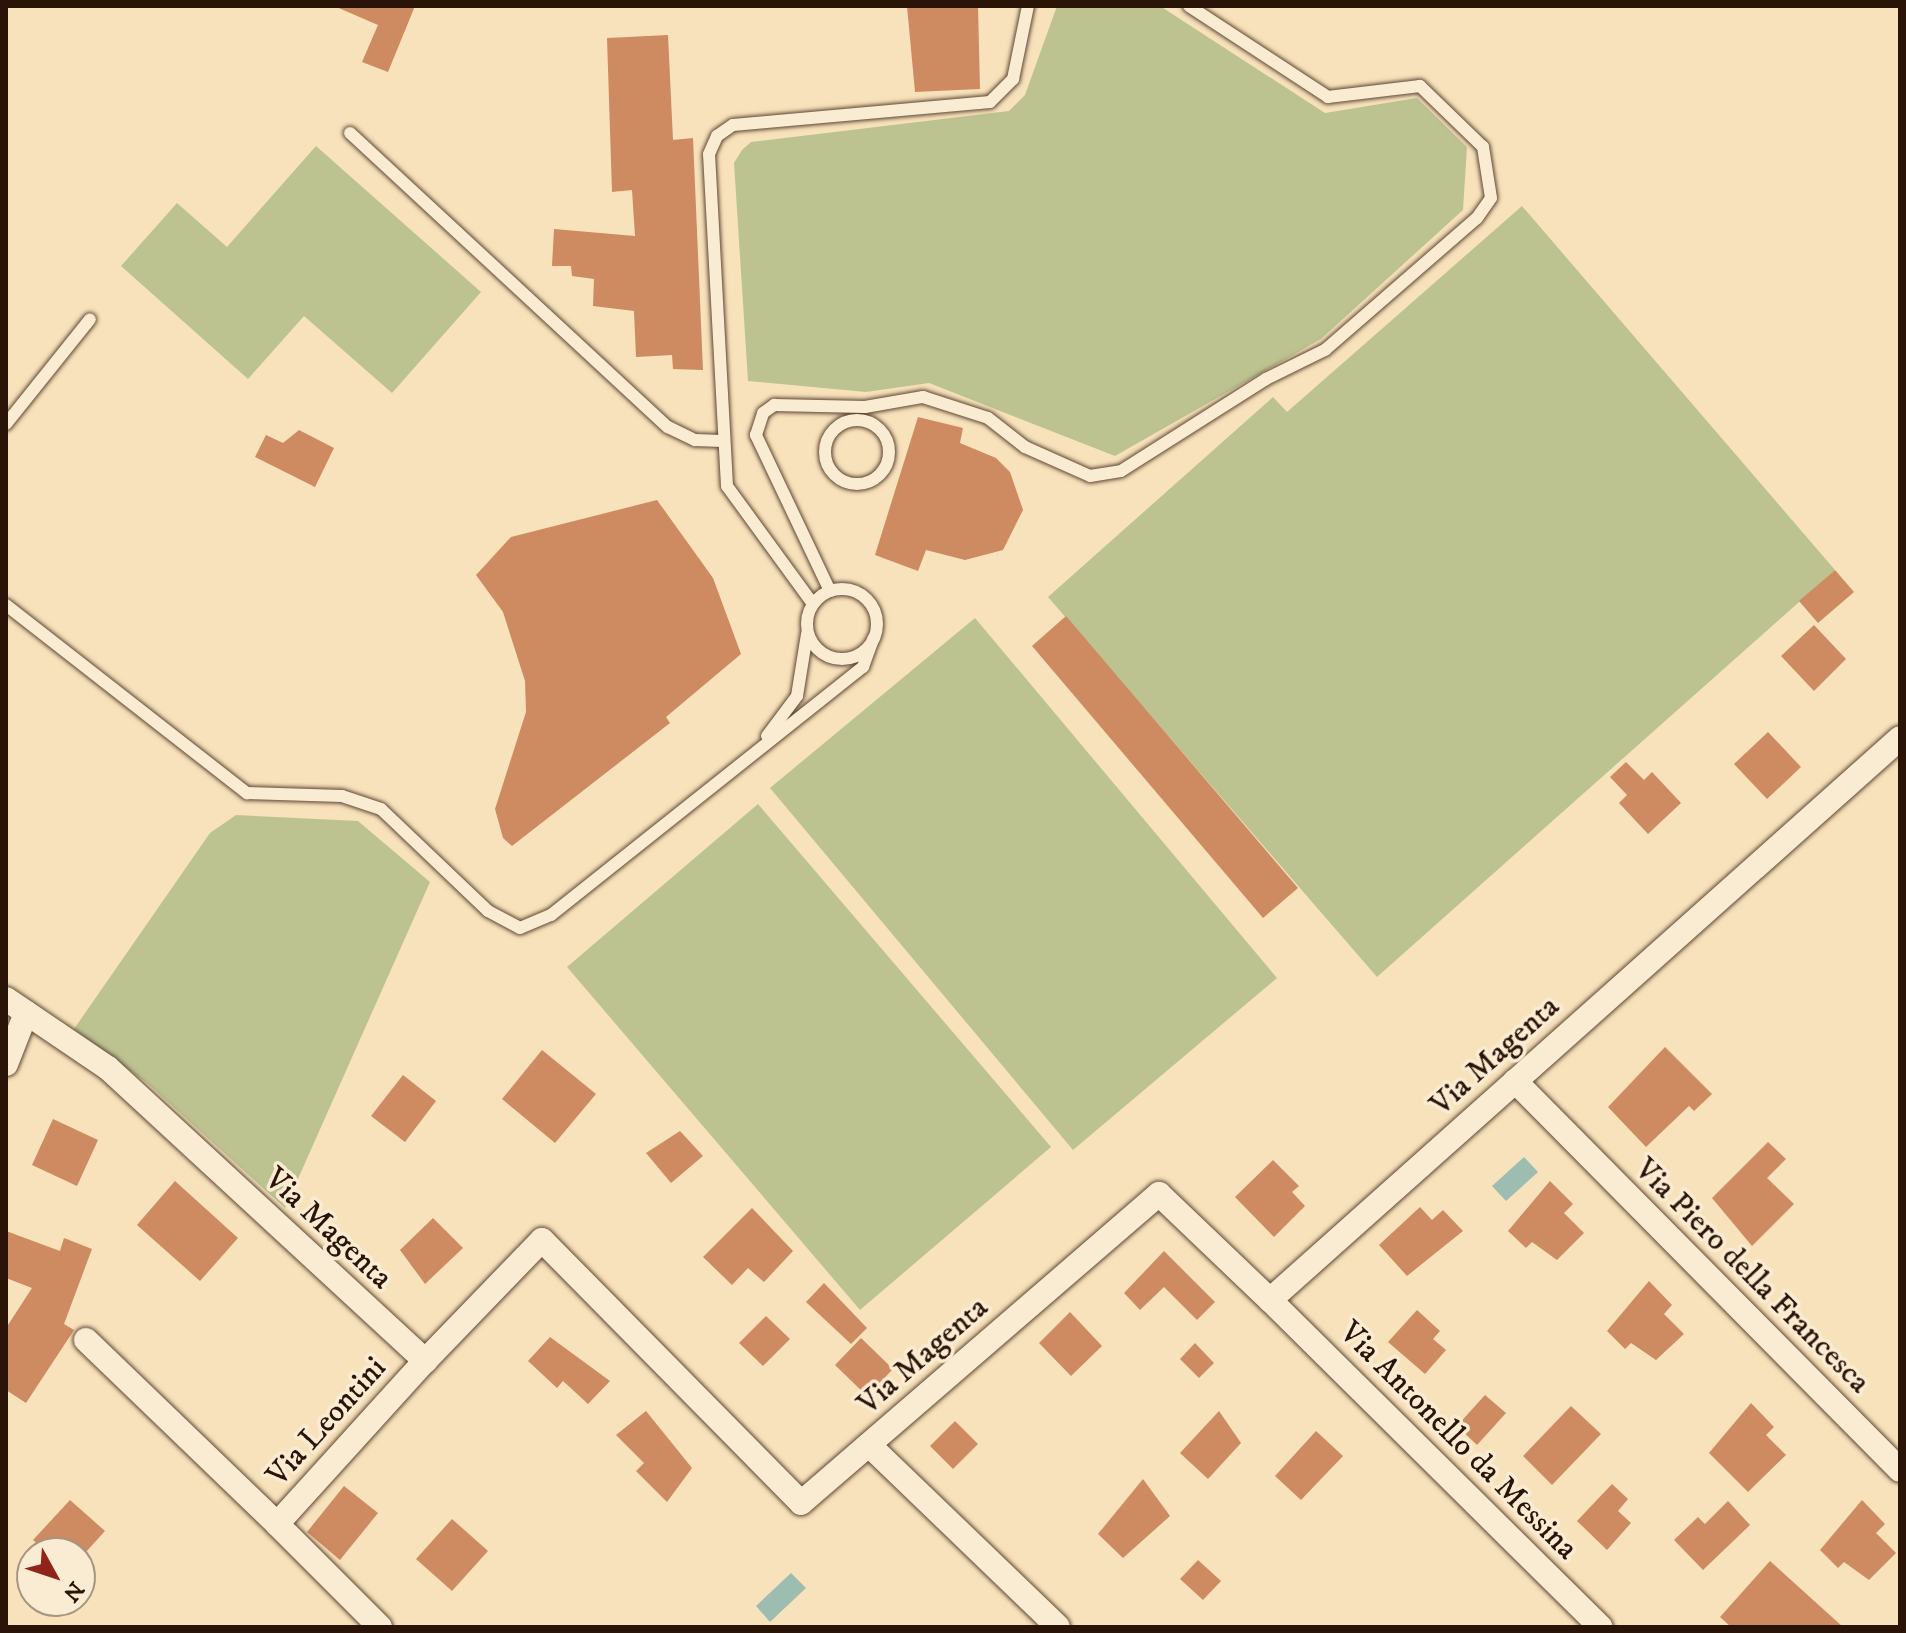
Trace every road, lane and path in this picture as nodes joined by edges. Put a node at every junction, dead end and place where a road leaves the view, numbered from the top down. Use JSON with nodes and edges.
{"nodes":[{"id":1,"x":1028,"y":6,"type":"edge"},
{"id":2,"x":1189,"y":6,"type":"edge"},
{"id":3,"x":350,"y":133,"type":"dead end"},
{"id":4,"x":90,"y":319,"type":"dead end"},
{"id":5,"x":863,"y":413,"type":"junction"},
{"id":6,"x":6,"y":424,"type":"edge"},
{"id":7,"x":722,"y":441,"type":"junction"},
{"id":8,"x":830,"y":591,"type":"junction"},
{"id":9,"x":813,"y":604,"type":"junction"},
{"id":10,"x":6,"y":605,"type":"edge"},
{"id":11,"x":807,"y":630,"type":"junction"},
{"id":12,"x":873,"y":639,"type":"junction"},
{"id":13,"x":1900,"y":738,"type":"edge"},
{"id":14,"x":752,"y":754,"type":"junction"},
{"id":15,"x":16,"y":1006,"type":"edge"},
{"id":16,"x":6,"y":1064,"type":"edge"},
{"id":17,"x":1515,"y":1081,"type":"junction"},
{"id":18,"x":1270,"y":1300,"type":"junction"},
{"id":19,"x":86,"y":1340,"type":"dead end"},
{"id":20,"x":425,"y":1361,"type":"junction"},
{"id":21,"x":869,"y":1445,"type":"junction"},
{"id":22,"x":1900,"y":1470,"type":"edge"},
{"id":23,"x":277,"y":1524,"type":"junction"},
{"id":24,"x":380,"y":1627,"type":"edge"},
{"id":25,"x":1058,"y":1627,"type":"edge"},
{"id":26,"x":1601,"y":1627,"type":"edge"}],
"edges":[{"from":1,"to":7,"type":"lane"},
{"from":2,"to":5,"type":"lane"},
{"from":3,"to":7,"type":"lane"},
{"from":4,"to":6,"type":"lane"},
{"from":5,"to":5,"type":"lane"},
{"from":5,"to":8,"type":"lane"},
{"from":7,"to":9,"type":"lane"},
{"from":8,"to":9,"type":"lane"},
{"from":8,"to":12,"type":"lane"},
{"from":9,"to":11,"type":"lane"},
{"from":10,"to":14,"type":"lane"},
{"from":11,"to":12,"type":"lane"},
{"from":11,"to":14,"type":"lane"},
{"from":12,"to":14,"type":"lane"},
{"from":13,"to":17,"type":"street","name":"Via Magenta"},
{"from":15,"to":16,"type":"street"},
{"from":15,"to":20,"type":"street","name":"Via Magenta"},
{"from":17,"to":18,"type":"street","name":"Via Magenta"},
{"from":17,"to":22,"type":"street","name":"Via Piero della Francesca"},
{"from":18,"to":21,"type":"street","name":"Via Magenta"},
{"from":18,"to":26,"type":"street","name":"Via Antonello da Messina"},
{"from":19,"to":23,"type":"street"},
{"from":20,"to":21,"type":"street","name":"Via Magenta"},
{"from":20,"to":23,"type":"street","name":"Via Leontini"},
{"from":21,"to":25,"type":"street"},
{"from":23,"to":24,"type":"street","name":"Via Leontini"}]}
